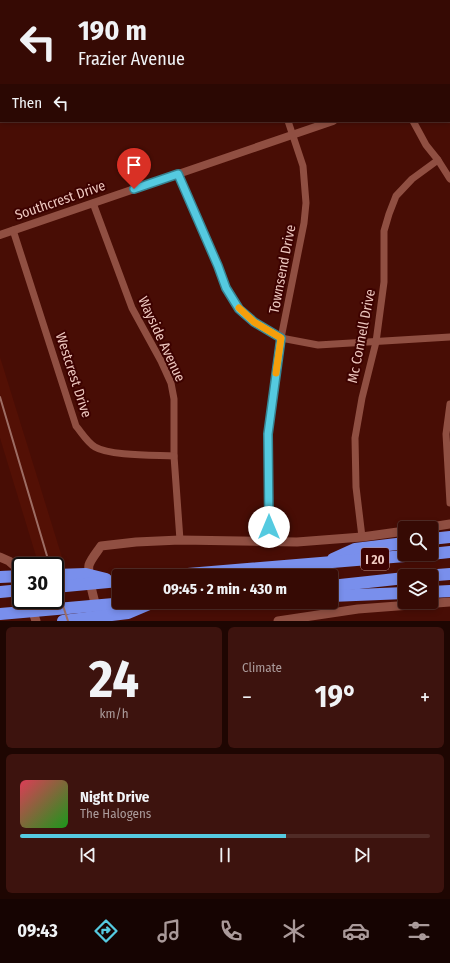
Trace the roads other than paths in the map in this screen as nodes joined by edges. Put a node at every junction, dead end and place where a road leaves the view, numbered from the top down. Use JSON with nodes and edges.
{"nodes":[{"id":1,"x":288,"y":122,"type":"edge"},
{"id":2,"x":330,"y":122,"type":"edge"},
{"id":3,"x":414,"y":122,"type":"edge"},
{"id":4,"x":293,"y":135,"type":"junction"},
{"id":5,"x":438,"y":160,"type":"junction"},
{"id":6,"x":178,"y":174,"type":"junction"},
{"id":7,"x":450,"y":178,"type":"edge"},
{"id":8,"x":92,"y":203,"type":"junction"},
{"id":9,"x":13,"y":230,"type":"junction"},
{"id":10,"x":0,"y":235,"type":"edge"},
{"id":11,"x":450,"y":337,"type":"edge"},
{"id":12,"x":281,"y":338,"type":"junction"},
{"id":13,"x":376,"y":342,"type":"junction"},
{"id":14,"x":450,"y":404,"type":"edge"},
{"id":15,"x":174,"y":456,"type":"junction"},
{"id":16,"x":450,"y":503,"type":"edge"},
{"id":17,"x":450,"y":524,"type":"edge"},
{"id":18,"x":438,"y":526,"type":"edge"},
{"id":19,"x":398,"y":532,"type":"edge"},
{"id":20,"x":362,"y":537,"type":"junction"},
{"id":21,"x":450,"y":537,"type":"edge"},
{"id":22,"x":438,"y":538,"type":"edge"},
{"id":23,"x":180,"y":540,"type":"junction"},
{"id":24,"x":269,"y":542,"type":"junction"},
{"id":25,"x":398,"y":543,"type":"edge"},
{"id":26,"x":450,"y":552,"type":"edge"},
{"id":27,"x":438,"y":553,"type":"edge"},
{"id":28,"x":398,"y":557,"type":"edge"},
{"id":29,"x":0,"y":558,"type":"edge"},
{"id":30,"x":12,"y":563,"type":"edge"},
{"id":31,"x":321,"y":564,"type":"junction"},
{"id":32,"x":247,"y":569,"type":"edge"},
{"id":33,"x":450,"y":574,"type":"edge"},
{"id":34,"x":64,"y":575,"type":"edge"},
{"id":35,"x":438,"y":575,"type":"edge"},
{"id":36,"x":398,"y":579,"type":"edge"},
{"id":37,"x":112,"y":580,"type":"edge"},
{"id":38,"x":112,"y":581,"type":"edge"},
{"id":39,"x":338,"y":585,"type":"edge"},
{"id":40,"x":64,"y":586,"type":"edge"},
{"id":41,"x":12,"y":591,"type":"edge"},
{"id":42,"x":450,"y":591,"type":"edge"},
{"id":43,"x":2,"y":592,"type":"edge"},
{"id":44,"x":438,"y":592,"type":"edge"},
{"id":45,"x":398,"y":593,"type":"edge"},
{"id":46,"x":338,"y":596,"type":"edge"},
{"id":47,"x":450,"y":602,"type":"edge"},
{"id":48,"x":112,"y":608,"type":"edge"},
{"id":49,"x":32,"y":609,"type":"edge"},
{"id":50,"x":120,"y":609,"type":"edge"},
{"id":51,"x":4,"y":614,"type":"edge"},
{"id":52,"x":306,"y":619,"type":"edge"},
{"id":53,"x":36,"y":621,"type":"edge"},
{"id":54,"x":63,"y":621,"type":"edge"},
{"id":55,"x":100,"y":621,"type":"edge"},
{"id":56,"x":278,"y":621,"type":"edge"}],
"edges":[{"from":1,"to":4,"type":"street","name":"Townsend Drive"},
{"from":2,"to":4,"type":"street","name":"Southcrest Drive"},
{"from":3,"to":5,"type":"street"},
{"from":4,"to":6,"type":"street","name":"Southcrest Drive"},
{"from":4,"to":12,"type":"street","name":"Townsend Drive"},
{"from":5,"to":7,"type":"street"},
{"from":5,"to":13,"type":"street","name":"Mc Connell Drive"},
{"from":6,"to":8,"type":"street","name":"Southcrest Drive"},
{"from":6,"to":12,"type":"street"},
{"from":8,"to":9,"type":"street","name":"Southcrest Drive"},
{"from":8,"to":15,"type":"street","name":"Wayside Avenue"},
{"from":9,"to":10,"type":"street","name":"Southcrest Drive"},
{"from":9,"to":15,"type":"street","name":"Westcrest Drive"},
{"from":11,"to":13,"type":"street"},
{"from":12,"to":13,"type":"street"},
{"from":12,"to":24,"type":"street","name":"Townsend Drive"},
{"from":13,"to":20,"type":"street","name":"Mc Connell Drive"},
{"from":14,"to":16,"type":"street"},
{"from":15,"to":23,"type":"street","name":"Wayside Avenue"},
{"from":17,"to":18,"type":"main road"},
{"from":19,"to":20,"type":"main road"},
{"from":20,"to":24,"type":"main road"},
{"from":21,"to":22,"type":"highway"},
{"from":23,"to":24,"type":"main road"},
{"from":23,"to":55,"type":"main road"},
{"from":25,"to":31,"type":"highway"},
{"from":26,"to":27,"type":"highway","number":"I 20"},
{"from":28,"to":31,"type":"highway","number":"I 20"},
{"from":29,"to":30,"type":"main road"},
{"from":31,"to":32,"type":"highway","number":"I 20"},
{"from":33,"to":35,"type":"highway"},
{"from":34,"to":37,"type":"highway"},
{"from":36,"to":39,"type":"highway","number":"I 20"},
{"from":38,"to":40,"type":"highway"},
{"from":41,"to":43,"type":"highway"},
{"from":42,"to":44,"type":"highway"},
{"from":45,"to":46,"type":"highway"},
{"from":47,"to":52,"type":"main road"},
{"from":48,"to":51,"type":"highway"},
{"from":49,"to":53,"type":"main road"},
{"from":50,"to":54,"type":"highway"},
{"from":52,"to":56,"type":"main road"}]}
